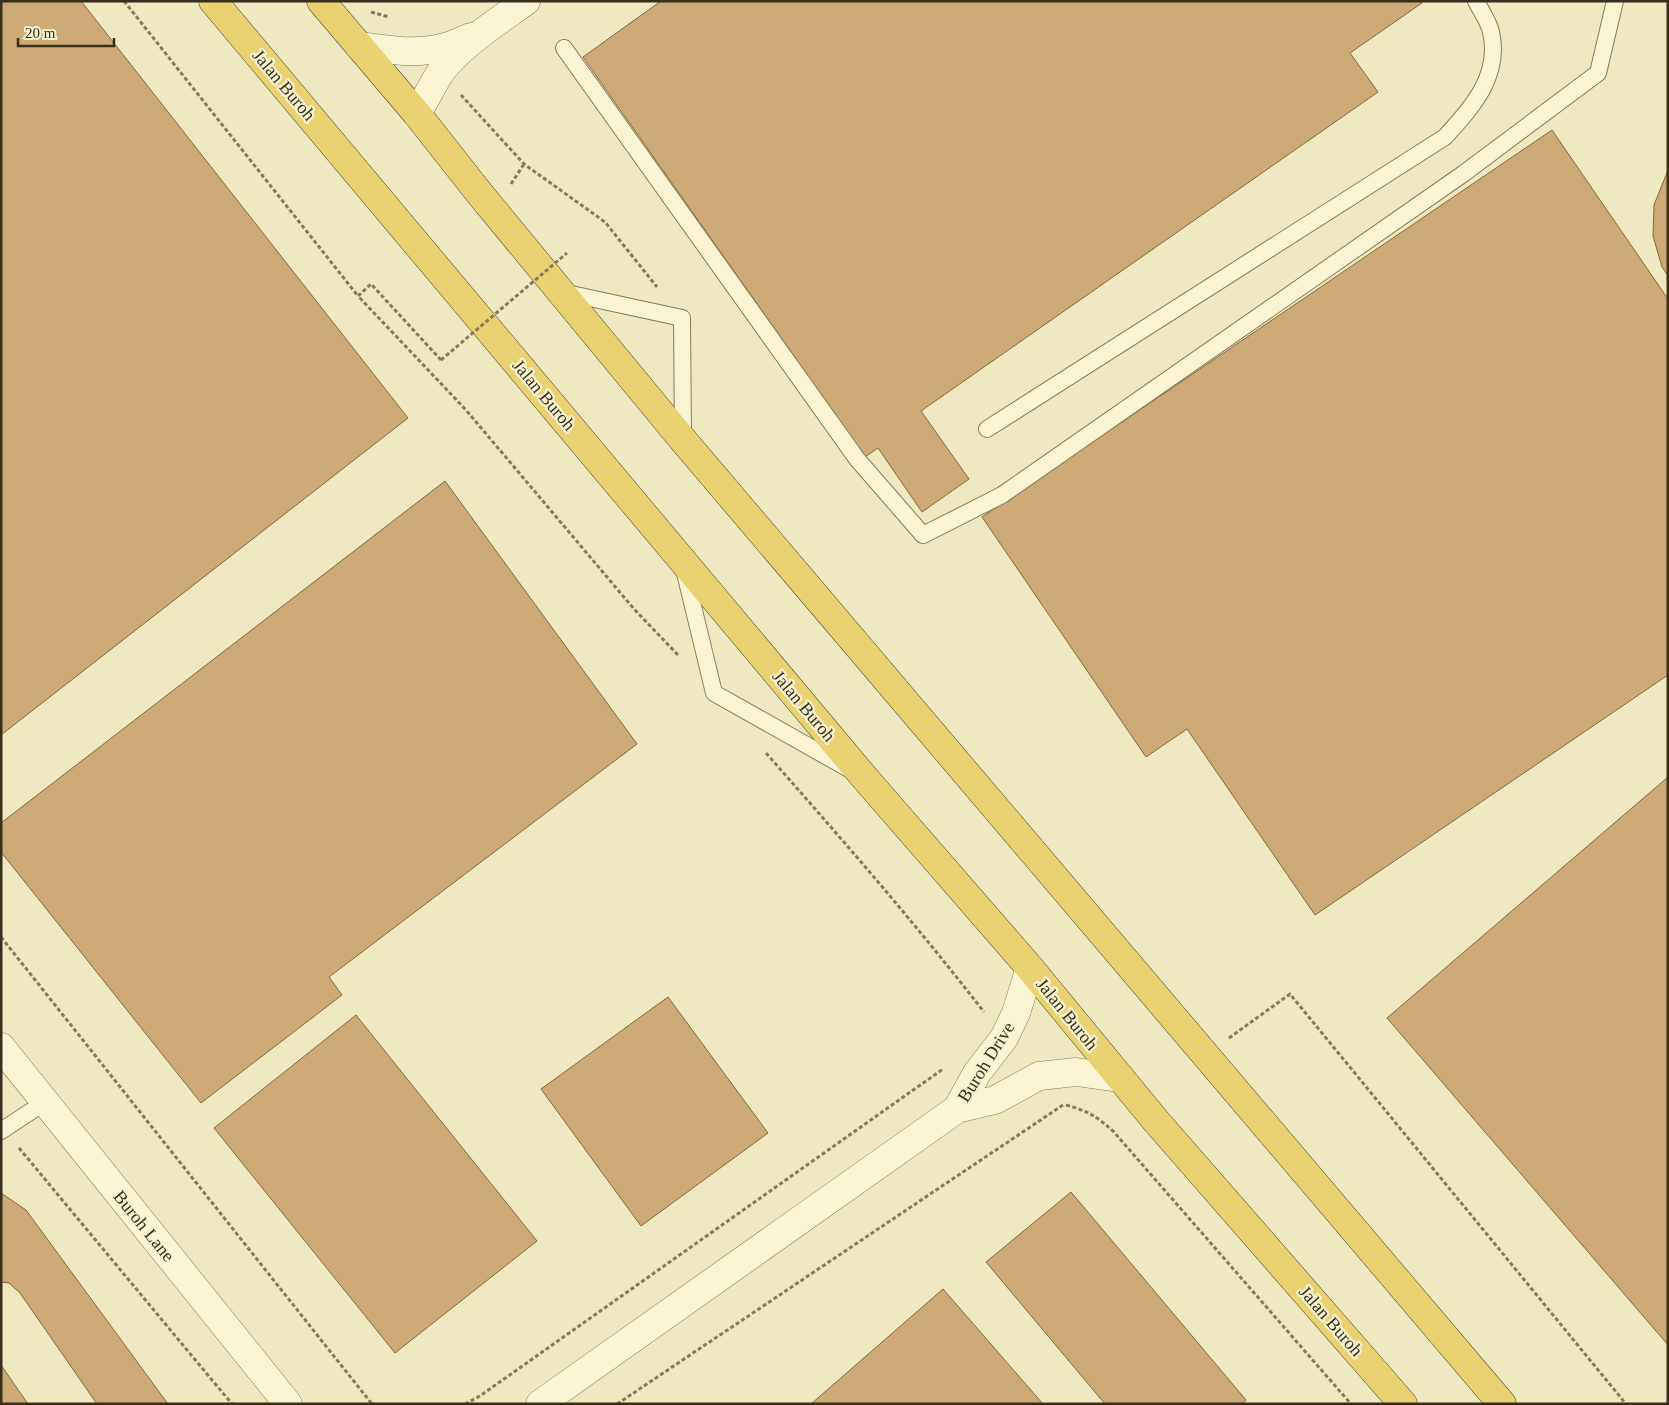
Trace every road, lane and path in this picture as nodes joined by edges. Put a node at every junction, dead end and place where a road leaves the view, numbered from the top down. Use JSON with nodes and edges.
{"nodes":[{"id":1,"x":124,"y":1,"type":"edge"},
{"id":2,"x":213,"y":1,"type":"edge"},
{"id":3,"x":321,"y":1,"type":"edge"},
{"id":4,"x":526,"y":1,"type":"edge"},
{"id":5,"x":1476,"y":1,"type":"edge"},
{"id":6,"x":1615,"y":1,"type":"edge"},
{"id":7,"x":370,"y":12,"type":"dead end"},
{"id":8,"x":396,"y":19,"type":"dead end"},
{"id":9,"x":484,"y":31,"type":"junction"},
{"id":10,"x":359,"y":46,"type":"junction"},
{"id":11,"x":564,"y":48,"type":"dead end"},
{"id":12,"x":441,"y":72,"type":"junction"},
{"id":13,"x":417,"y":114,"type":"junction"},
{"id":14,"x":524,"y":164,"type":"junction"},
{"id":15,"x":509,"y":186,"type":"dead end"},
{"id":16,"x":567,"y":252,"type":"dead end"},
{"id":17,"x":371,"y":284,"type":"dead end"},
{"id":18,"x":560,"y":291,"type":"junction"},
{"id":19,"x":358,"y":296,"type":"dead end"},
{"id":20,"x":682,"y":318,"type":"junction"},
{"id":21,"x":987,"y":429,"type":"dead end"},
{"id":22,"x":683,"y":440,"type":"junction"},
{"id":23,"x":682,"y":560,"type":"junction"},
{"id":24,"x":864,"y":777,"type":"junction"},
{"id":25,"x":1,"y":937,"type":"edge"},
{"id":26,"x":1030,"y":968,"type":"junction"},
{"id":27,"x":1,"y":1047,"type":"edge"},
{"id":28,"x":1205,"y":1055,"type":"junction"},
{"id":29,"x":949,"y":1065,"type":"dead end"},
{"id":30,"x":1119,"y":1078,"type":"junction"},
{"id":31,"x":45,"y":1102,"type":"junction"},
{"id":32,"x":957,"y":1109,"type":"junction"},
{"id":33,"x":2,"y":1130,"type":"edge"},
{"id":34,"x":232,"y":1404,"type":"edge"},
{"id":35,"x":288,"y":1404,"type":"edge"},
{"id":36,"x":372,"y":1404,"type":"edge"},
{"id":37,"x":465,"y":1404,"type":"edge"},
{"id":38,"x":540,"y":1404,"type":"edge"},
{"id":39,"x":617,"y":1404,"type":"edge"},
{"id":40,"x":1351,"y":1404,"type":"edge"},
{"id":41,"x":1404,"y":1404,"type":"edge"},
{"id":42,"x":1502,"y":1404,"type":"edge"},
{"id":43,"x":1626,"y":1404,"type":"edge"}],
"edges":[{"from":1,"to":19,"type":"path"},
{"from":2,"to":23,"type":"highway","name":"Jalan Buroh"},
{"from":3,"to":10,"type":"highway"},
{"from":4,"to":9,"type":"street"},
{"from":5,"to":21,"type":"lane"},
{"from":6,"to":11,"type":"lane"},
{"from":7,"to":8,"type":"path"},
{"from":9,"to":10,"type":"street"},
{"from":9,"to":12,"type":"street"},
{"from":10,"to":13,"type":"highway"},
{"from":12,"to":13,"type":"street"},
{"from":12,"to":14,"type":"path"},
{"from":13,"to":18,"type":"highway"},
{"from":14,"to":15,"type":"path"},
{"from":14,"to":20,"type":"path"},
{"from":16,"to":17,"type":"path","bridge":true},
{"from":18,"to":20,"type":"lane"},
{"from":18,"to":22,"type":"highway"},
{"from":20,"to":22,"type":"lane"},
{"from":22,"to":28,"type":"highway"},
{"from":23,"to":24,"type":"highway","name":"Jalan Buroh"},
{"from":23,"to":24,"type":"lane"},
{"from":24,"to":26,"type":"highway","name":"Jalan Buroh"},
{"from":25,"to":36,"type":"path"},
{"from":26,"to":30,"type":"highway","name":"Jalan Buroh"},
{"from":26,"to":32,"type":"street","name":"Buroh Drive"},
{"from":27,"to":31,"type":"street","name":"Buroh Lane"},
{"from":28,"to":42,"type":"highway"},
{"from":28,"to":43,"type":"path"},
{"from":29,"to":37,"type":"path"},
{"from":30,"to":32,"type":"street","name":"Buroh Drive"},
{"from":30,"to":41,"type":"highway","name":"Jalan Buroh"},
{"from":31,"to":33,"type":"lane"},
{"from":31,"to":35,"type":"street","name":"Buroh Lane"},
{"from":32,"to":38,"type":"street"},
{"from":33,"to":34,"type":"path"},
{"from":39,"to":40,"type":"path"}]}
